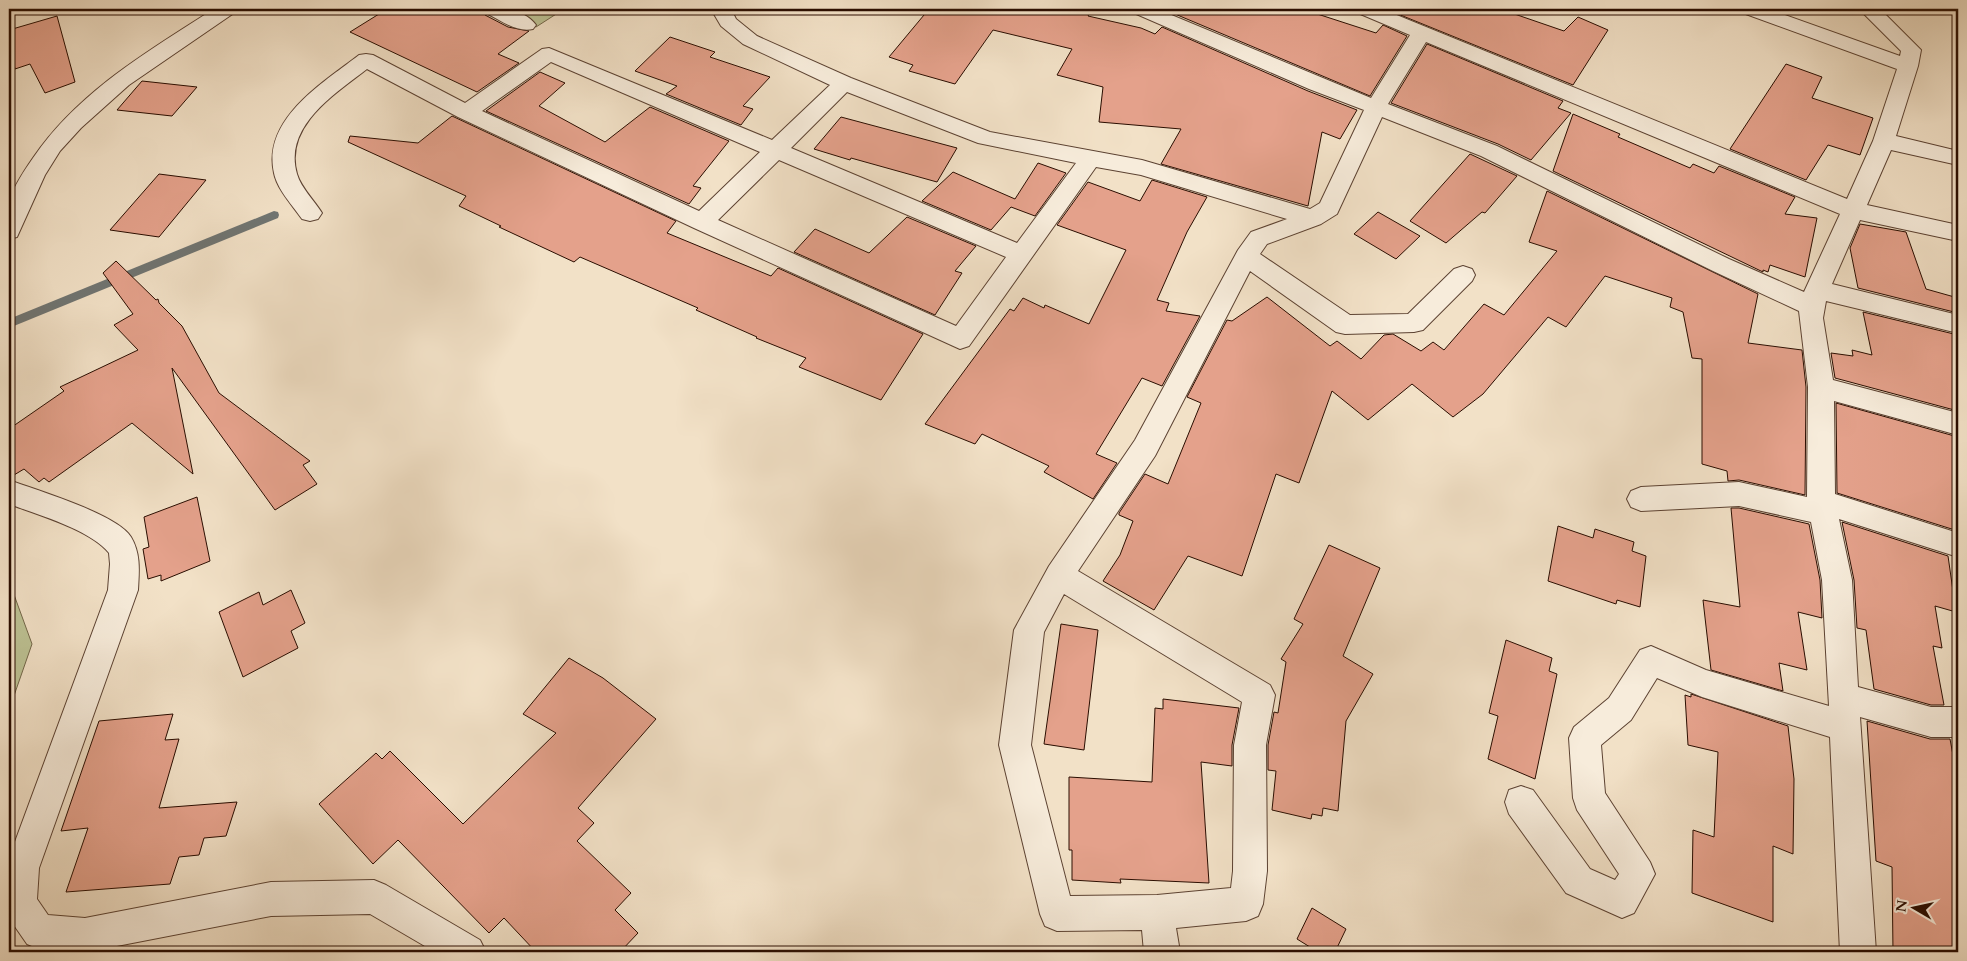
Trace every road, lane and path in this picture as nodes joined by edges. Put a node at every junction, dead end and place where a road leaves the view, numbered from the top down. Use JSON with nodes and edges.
{"nodes":[{"id":1,"x":227,"y":9,"type":"edge"},
{"id":2,"x":493,"y":9,"type":"edge"},
{"id":3,"x":721,"y":9,"type":"edge"},
{"id":4,"x":1140,"y":9,"type":"edge"},
{"id":5,"x":1366,"y":9,"type":"edge"},
{"id":6,"x":1750,"y":9,"type":"edge"},
{"id":7,"x":1869,"y":9,"type":"edge"},
{"id":8,"x":526,"y":25,"type":"dead end"},
{"id":9,"x":1422,"y":32,"type":"junction"},
{"id":10,"x":1908,"y":66,"type":"junction"},
{"id":11,"x":844,"y":83,"type":"junction"},
{"id":12,"x":1376,"y":107,"type":"junction"},
{"id":13,"x":466,"y":112,"type":"junction"},
{"id":14,"x":1884,"y":142,"type":"junction"},
{"id":15,"x":776,"y":150,"type":"junction"},
{"id":16,"x":1092,"y":158,"type":"junction"},
{"id":17,"x":1958,"y":158,"type":"edge"},
{"id":18,"x":1852,"y":210,"type":"junction"},
{"id":19,"x":310,"y":213,"type":"dead end"},
{"id":20,"x":1312,"y":218,"type":"junction"},
{"id":21,"x":702,"y":222,"type":"junction"},
{"id":22,"x":9,"y":231,"type":"edge"},
{"id":23,"x":1958,"y":233,"type":"edge"},
{"id":24,"x":1021,"y":254,"type":"junction"},
{"id":25,"x":1246,"y":256,"type":"junction"},
{"id":26,"x":1463,"y":275,"type":"dead end"},
{"id":27,"x":1814,"y":298,"type":"junction"},
{"id":28,"x":1958,"y":324,"type":"edge"},
{"id":29,"x":1821,"y":387,"type":"junction"},
{"id":30,"x":1958,"y":424,"type":"edge"},
{"id":31,"x":9,"y":492,"type":"edge"},
{"id":32,"x":1641,"y":500,"type":"dead end"},
{"id":33,"x":1822,"y":507,"type":"junction"},
{"id":34,"x":1958,"y":545,"type":"edge"},
{"id":35,"x":1059,"y":575,"type":"junction"},
{"id":36,"x":1843,"y":712,"type":"junction"},
{"id":37,"x":1958,"y":722,"type":"edge"},
{"id":38,"x":1521,"y":802,"type":"dead end"},
{"id":39,"x":1157,"y":912,"type":"junction"},
{"id":40,"x":468,"y":952,"type":"edge"},
{"id":41,"x":1162,"y":952,"type":"edge"},
{"id":42,"x":1858,"y":952,"type":"edge"}],
"edges":[{"from":1,"to":22,"type":"street"},
{"from":2,"to":8,"type":"street"},
{"from":3,"to":11,"type":"street"},
{"from":4,"to":12,"type":"street"},
{"from":5,"to":9,"type":"street"},
{"from":6,"to":10,"type":"street"},
{"from":7,"to":10,"type":"street"},
{"from":9,"to":12,"type":"street"},
{"from":9,"to":18,"type":"street"},
{"from":10,"to":14,"type":"street"},
{"from":11,"to":15,"type":"street"},
{"from":11,"to":16,"type":"street"},
{"from":12,"to":20,"type":"street"},
{"from":12,"to":27,"type":"street"},
{"from":13,"to":15,"type":"street"},
{"from":13,"to":19,"type":"street"},
{"from":13,"to":21,"type":"street"},
{"from":14,"to":17,"type":"street"},
{"from":14,"to":18,"type":"street"},
{"from":15,"to":21,"type":"street"},
{"from":15,"to":24,"type":"street"},
{"from":16,"to":20,"type":"street"},
{"from":16,"to":24,"type":"street"},
{"from":18,"to":23,"type":"street"},
{"from":18,"to":27,"type":"street"},
{"from":20,"to":25,"type":"street"},
{"from":21,"to":24,"type":"street"},
{"from":25,"to":26,"type":"street"},
{"from":25,"to":35,"type":"street"},
{"from":27,"to":28,"type":"street"},
{"from":27,"to":29,"type":"street"},
{"from":29,"to":30,"type":"street"},
{"from":29,"to":33,"type":"street"},
{"from":31,"to":40,"type":"street"},
{"from":32,"to":33,"type":"street"},
{"from":33,"to":34,"type":"street"},
{"from":33,"to":36,"type":"street"},
{"from":35,"to":39,"type":"street"},
{"from":35,"to":39,"type":"street"},
{"from":36,"to":37,"type":"street"},
{"from":36,"to":38,"type":"street"},
{"from":36,"to":42,"type":"street"},
{"from":39,"to":41,"type":"street"}]}
